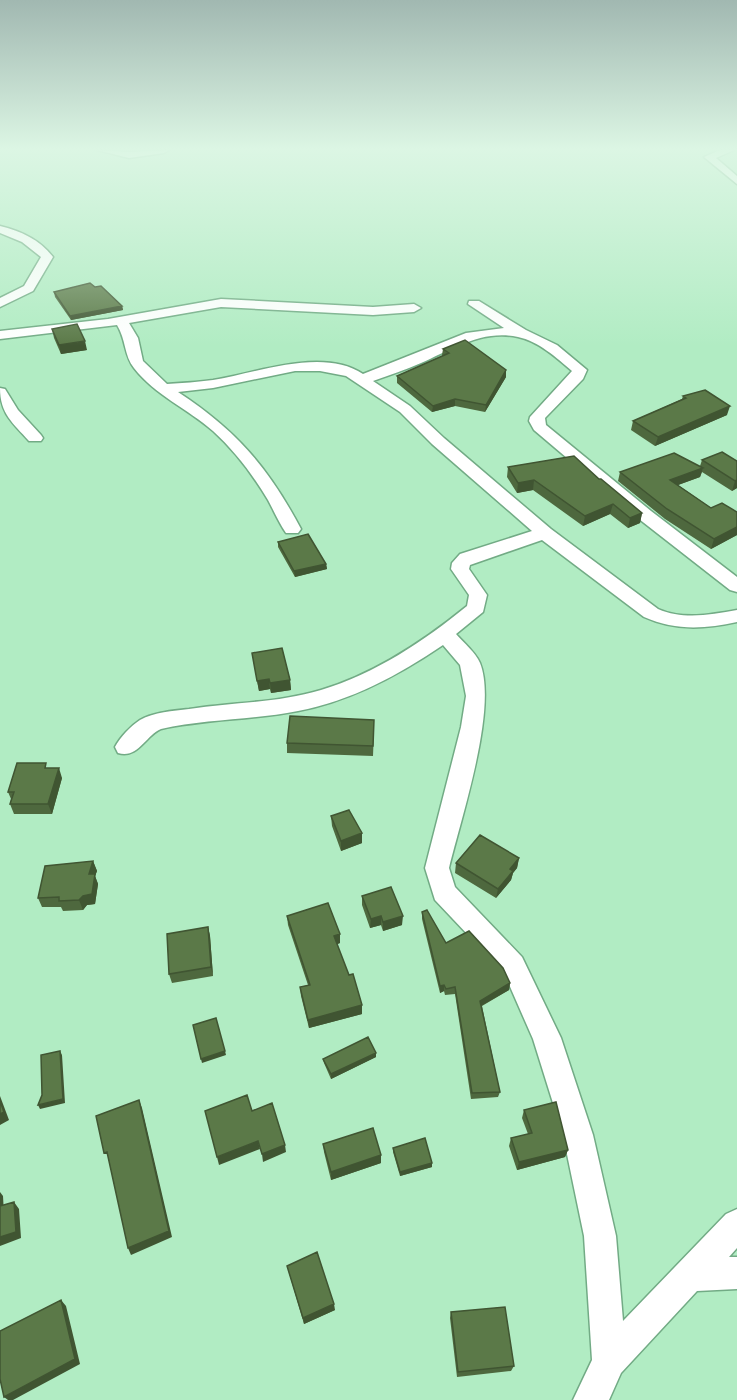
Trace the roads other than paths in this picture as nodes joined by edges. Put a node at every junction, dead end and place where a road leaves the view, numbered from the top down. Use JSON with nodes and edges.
{"nodes":[{"id":1,"x":0,"y":229,"type":"edge"},
{"id":2,"x":0,"y":303,"type":"edge"},
{"id":3,"x":474,"y":304,"type":"dead end"},
{"id":4,"x":414,"y":308,"type":"dead end"},
{"id":5,"x":121,"y":321,"type":"junction"},
{"id":6,"x":521,"y":333,"type":"junction"},
{"id":7,"x":0,"y":335,"type":"edge"},
{"id":8,"x":361,"y":380,"type":"junction"},
{"id":9,"x":163,"y":389,"type":"junction"},
{"id":10,"x":0,"y":392,"type":"edge"},
{"id":11,"x":35,"y":438,"type":"dead end"},
{"id":12,"x":292,"y":529,"type":"dead end"},
{"id":13,"x":546,"y":533,"type":"junction"},
{"id":14,"x":737,"y":586,"type":"edge"},
{"id":15,"x":737,"y":615,"type":"edge"},
{"id":16,"x":444,"y":633,"type":"junction"},
{"id":17,"x":126,"y":747,"type":"dead end"},
{"id":18,"x":737,"y":1225,"type":"edge"},
{"id":19,"x":737,"y":1273,"type":"edge"},
{"id":20,"x":693,"y":1275,"type":"junction"},
{"id":21,"x":609,"y":1361,"type":"junction"},
{"id":22,"x":591,"y":1400,"type":"edge"}],
"edges":[{"from":1,"to":2,"type":"street"},
{"from":3,"to":6,"type":"street"},
{"from":4,"to":5,"type":"street"},
{"from":5,"to":7,"type":"street"},
{"from":5,"to":9,"type":"street"},
{"from":6,"to":8,"type":"street"},
{"from":6,"to":14,"type":"street"},
{"from":8,"to":9,"type":"street"},
{"from":8,"to":13,"type":"street"},
{"from":9,"to":12,"type":"street"},
{"from":10,"to":11,"type":"street"},
{"from":13,"to":15,"type":"street"},
{"from":13,"to":16,"type":"street"},
{"from":16,"to":17,"type":"street"},
{"from":16,"to":21,"type":"street"},
{"from":18,"to":20,"type":"street"},
{"from":19,"to":20,"type":"street"},
{"from":20,"to":21,"type":"street"},
{"from":21,"to":22,"type":"street"}]}
